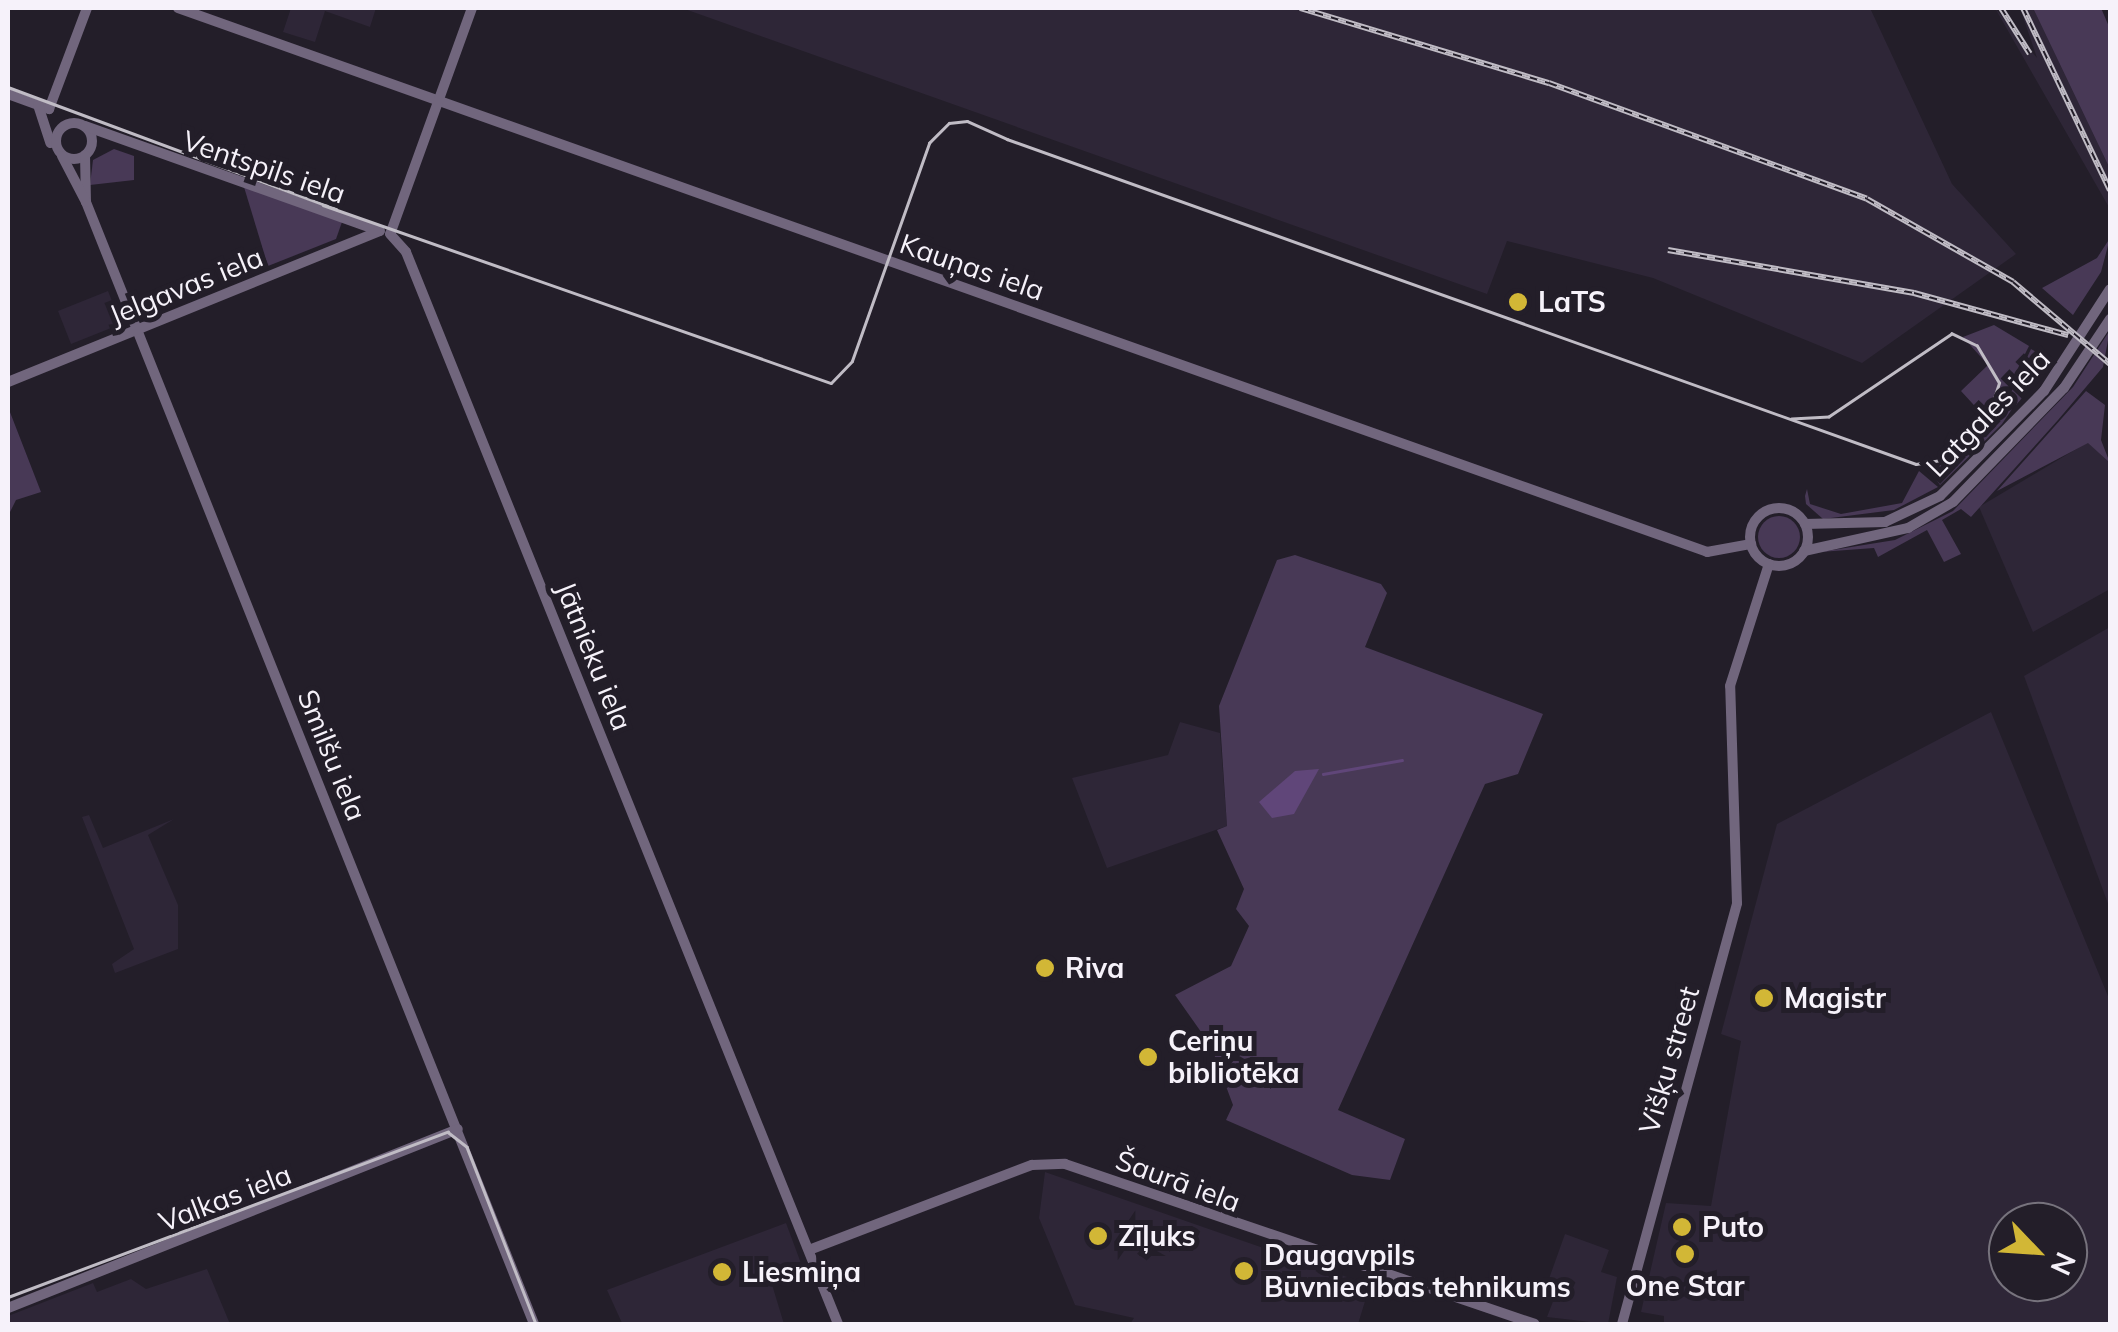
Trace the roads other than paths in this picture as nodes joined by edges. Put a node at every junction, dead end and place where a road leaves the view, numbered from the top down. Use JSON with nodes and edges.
{"nodes":[{"id":1,"x":88,"y":8,"type":"edge"},
{"id":2,"x":178,"y":8,"type":"edge"},
{"id":3,"x":472,"y":8,"type":"edge"},
{"id":4,"x":8,"y":94,"type":"edge"},
{"id":5,"x":438,"y":100,"type":"junction"},
{"id":6,"x":47,"y":106,"type":"junction"},
{"id":7,"x":81,"y":124,"type":"junction"},
{"id":8,"x":53,"y":138,"type":"junction"},
{"id":9,"x":124,"y":142,"type":"junction"},
{"id":10,"x":87,"y":153,"type":"junction"},
{"id":11,"x":62,"y":154,"type":"junction"},
{"id":12,"x":86,"y":202,"type":"junction"},
{"id":13,"x":385,"y":232,"type":"junction"},
{"id":14,"x":2110,"y":289,"type":"edge"},
{"id":15,"x":2110,"y":319,"type":"edge"},
{"id":16,"x":137,"y":330,"type":"junction"},
{"id":17,"x":8,"y":382,"type":"edge"},
{"id":18,"x":1804,"y":524,"type":"junction"},
{"id":19,"x":1752,"y":544,"type":"junction"},
{"id":20,"x":1804,"y":551,"type":"junction"},
{"id":21,"x":1770,"y":564,"type":"junction"},
{"id":22,"x":458,"y":1128,"type":"junction"},
{"id":23,"x":809,"y":1250,"type":"junction"},
{"id":24,"x":8,"y":1308,"type":"edge"},
{"id":25,"x":534,"y":1324,"type":"edge"},
{"id":26,"x":838,"y":1324,"type":"edge"},
{"id":27,"x":1535,"y":1324,"type":"edge"},
{"id":28,"x":1622,"y":1324,"type":"edge"}],
"edges":[{"from":1,"to":6,"type":"street"},
{"from":2,"to":5,"type":"street","name":"Kauņas iela"},
{"from":3,"to":5,"type":"street"},
{"from":4,"to":6,"type":"street"},
{"from":5,"to":13,"type":"street"},
{"from":5,"to":19,"type":"street","name":"Kauņas iela"},
{"from":6,"to":7,"type":"street"},
{"from":6,"to":8,"type":"street"},
{"from":7,"to":8,"type":"street"},
{"from":7,"to":9,"type":"street","name":"Ventspils iela"},
{"from":7,"to":10,"type":"street","name":"Smilšu iela"},
{"from":8,"to":11,"type":"street","name":"Smilšu iela"},
{"from":9,"to":10,"type":"street"},
{"from":9,"to":13,"type":"street","name":"Ventspils iela"},
{"from":10,"to":11,"type":"street"},
{"from":10,"to":12,"type":"street","name":"Smilšu iela"},
{"from":11,"to":12,"type":"street","name":"Smilšu iela"},
{"from":12,"to":16,"type":"street","name":"Smilšu iela"},
{"from":13,"to":16,"type":"street","name":"Jelgavas iela"},
{"from":13,"to":23,"type":"street","name":"Jātnieku iela"},
{"from":14,"to":18,"type":"street","name":"Latgales iela"},
{"from":15,"to":20,"type":"street","name":"Latgales iela"},
{"from":16,"to":17,"type":"street","name":"Jelgavas iela"},
{"from":16,"to":22,"type":"street","name":"Smilšu iela"},
{"from":18,"to":19,"type":"street"},
{"from":18,"to":20,"type":"street"},
{"from":19,"to":21,"type":"street"},
{"from":20,"to":21,"type":"street"},
{"from":21,"to":28,"type":"street"},
{"from":22,"to":24,"type":"street","name":"Valkas iela"},
{"from":22,"to":25,"type":"street","name":"Smilšu iela"},
{"from":23,"to":26,"type":"street","name":"Jātnieku iela"},
{"from":23,"to":27,"type":"street","name":"Šaurā iela"}]}
